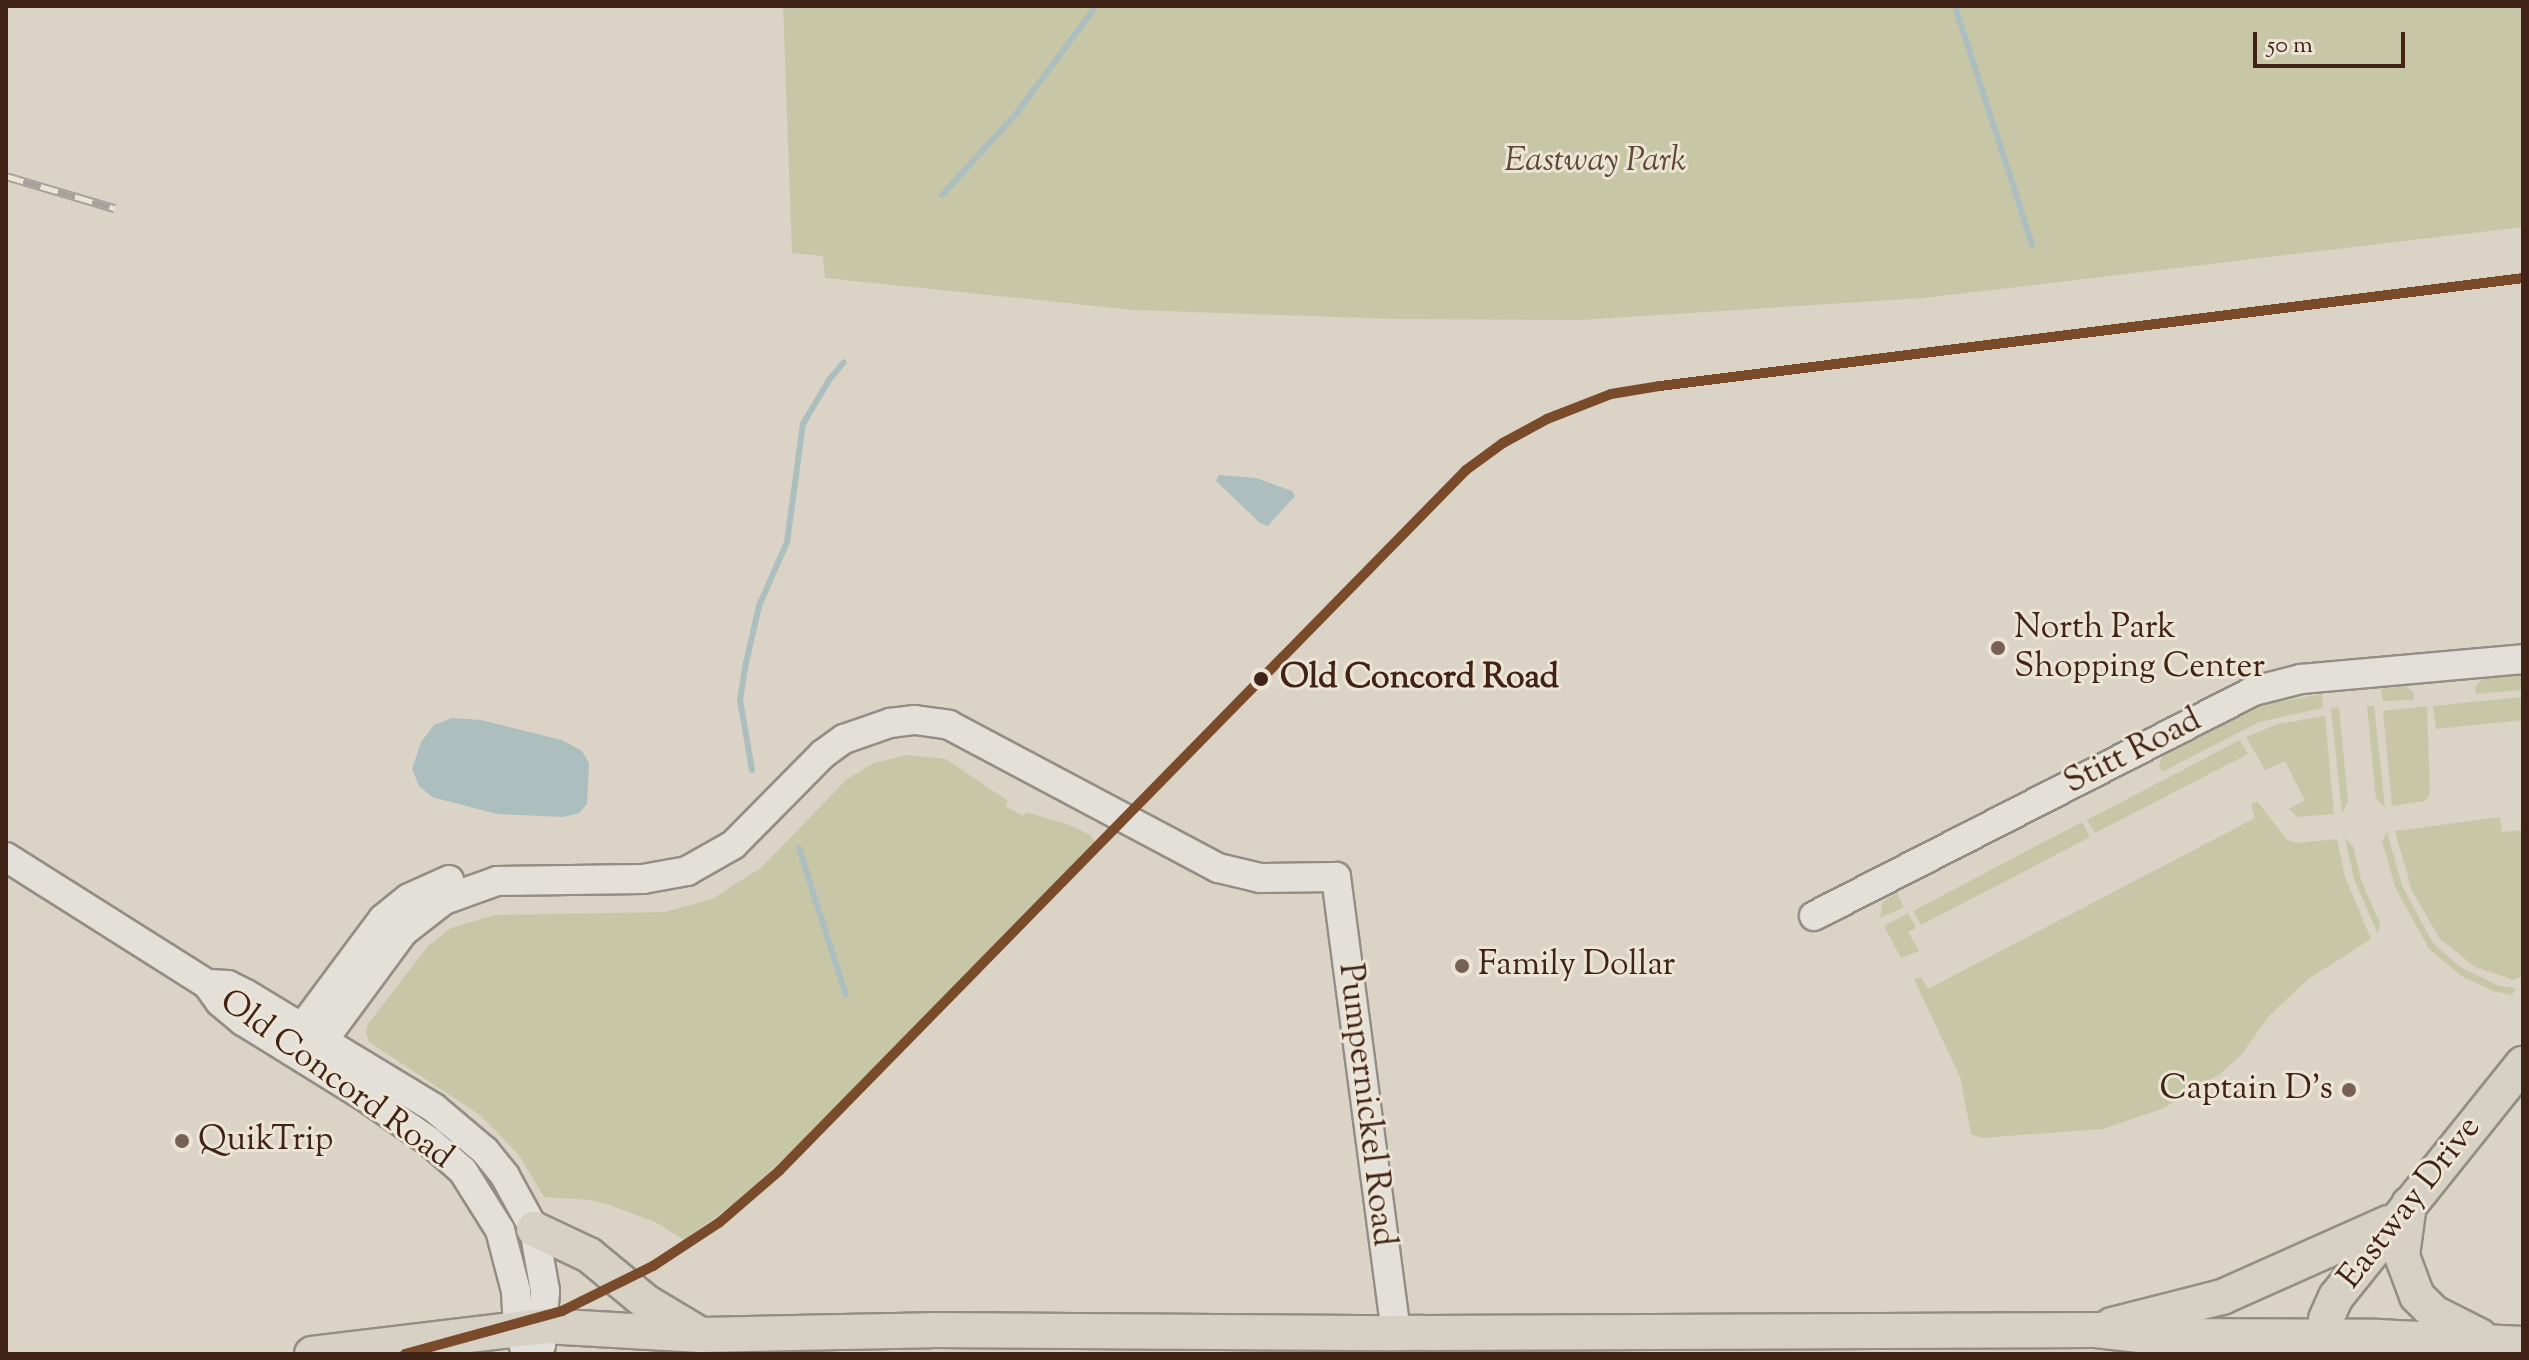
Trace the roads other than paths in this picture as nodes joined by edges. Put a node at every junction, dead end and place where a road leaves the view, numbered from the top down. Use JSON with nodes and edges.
{"nodes":[{"id":1,"x":2523,"y":659,"type":"edge"},
{"id":2,"x":6,"y":857,"type":"edge"},
{"id":3,"x":1814,"y":916,"type":"dead end"},
{"id":4,"x":304,"y":1045,"type":"junction"},
{"id":5,"x":2523,"y":1064,"type":"edge"},
{"id":6,"x":2403,"y":1212,"type":"junction"},
{"id":7,"x":534,"y":1229,"type":"junction"},
{"id":8,"x":2096,"y":1330,"type":"junction"},
{"id":9,"x":1745,"y":1332,"type":"junction"},
{"id":10,"x":1396,"y":1333,"type":"junction"},
{"id":11,"x":701,"y":1335,"type":"junction"},
{"id":12,"x":532,"y":1340,"type":"edge"},
{"id":13,"x":2507,"y":1343,"type":"edge"},
{"id":14,"x":2323,"y":1345,"type":"edge"},
{"id":15,"x":312,"y":1354,"type":"edge"},
{"id":16,"x":1624,"y":1354,"type":"edge"}],
"edges":[{"from":1,"to":3,"type":"street","name":"Stitt Road"},
{"from":2,"to":4,"type":"street","name":"Old Concord Road"},
{"from":4,"to":7,"type":"street","name":"Old Concord Road"},
{"from":4,"to":10,"type":"street","name":"Pumpernickel Road"},
{"from":4,"to":12,"type":"street","name":"Old Concord Road"},
{"from":5,"to":6,"type":"main road","name":"Eastway Drive"},
{"from":6,"to":8,"type":"main road"},
{"from":6,"to":13,"type":"main road"},
{"from":6,"to":14,"type":"main road","name":"Eastway Drive"},
{"from":7,"to":11,"type":"main road"},
{"from":7,"to":12,"type":"street","name":"Old Concord Road"},
{"from":8,"to":9,"type":"main road"},
{"from":8,"to":14,"type":"main road"},
{"from":9,"to":10,"type":"main road"},
{"from":9,"to":16,"type":"main road"},
{"from":10,"to":11,"type":"main road"},
{"from":11,"to":12,"type":"main road"},
{"from":12,"to":15,"type":"main road"},
{"from":13,"to":14,"type":"main road"}]}
